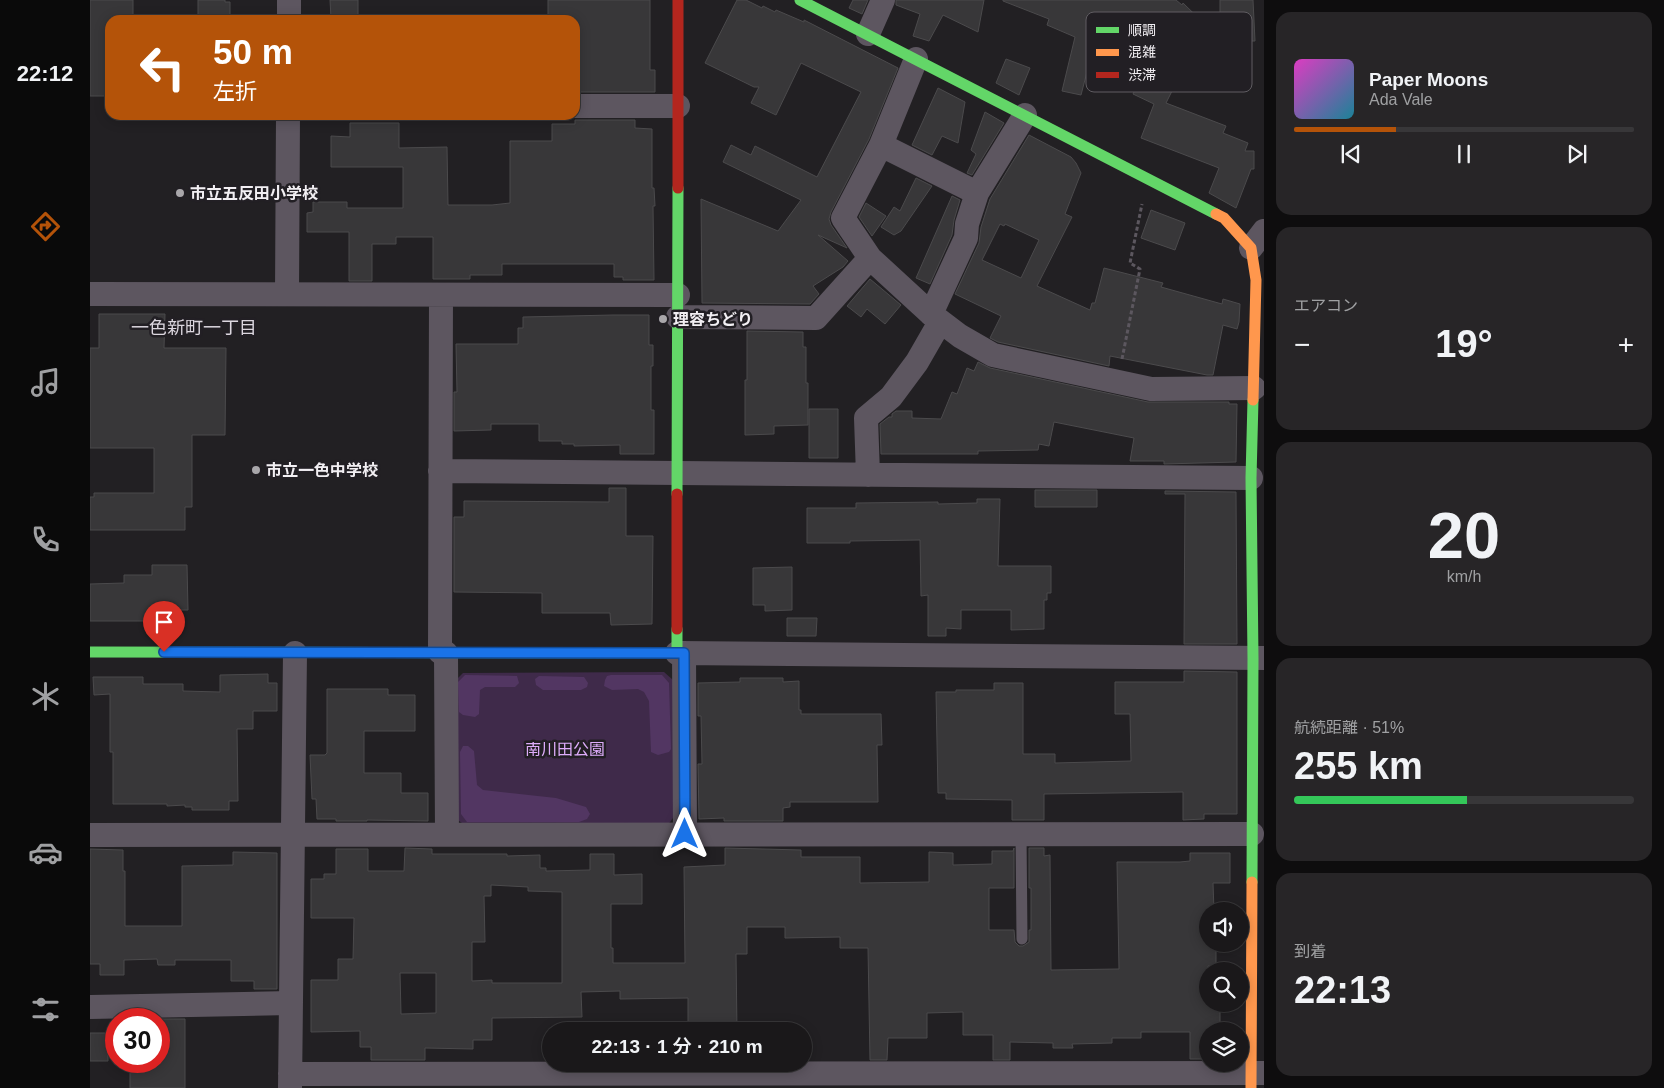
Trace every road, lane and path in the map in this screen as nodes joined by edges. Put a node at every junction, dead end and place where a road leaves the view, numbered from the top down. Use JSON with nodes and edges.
{"nodes":[{"id":1,"x":289,"y":0,"type":"edge"},
{"id":2,"x":678,"y":0,"type":"edge"},
{"id":3,"x":800,"y":0,"type":"edge"},
{"id":4,"x":883,"y":0,"type":"edge"},
{"id":5,"x":289,"y":15,"type":"edge"},
{"id":6,"x":868,"y":34,"type":"junction"},
{"id":7,"x":916,"y":59,"type":"junction"},
{"id":8,"x":580,"y":106,"type":"edge"},
{"id":9,"x":678,"y":106,"type":"junction"},
{"id":10,"x":1025,"y":115,"type":"junction"},
{"id":11,"x":288,"y":120,"type":"edge"},
{"id":12,"x":881,"y":145,"type":"junction"},
{"id":13,"x":1147,"y":178,"type":"junction"},
{"id":14,"x":977,"y":192,"type":"junction"},
{"id":15,"x":1258,"y":239,"type":"edge"},
{"id":16,"x":870,"y":258,"type":"junction"},
{"id":17,"x":1260,"y":282,"type":"edge"},
{"id":18,"x":90,"y":294,"type":"edge"},
{"id":19,"x":287,"y":294,"type":"junction"},
{"id":20,"x":441,"y":296,"type":"junction"},
{"id":21,"x":678,"y":306,"type":"junction"},
{"id":22,"x":936,"y":318,"type":"junction"},
{"id":23,"x":1118,"y":382,"type":"junction"},
{"id":24,"x":1254,"y":388,"type":"junction"},
{"id":25,"x":440,"y":471,"type":"junction"},
{"id":26,"x":678,"y":473,"type":"junction"},
{"id":27,"x":868,"y":475,"type":"junction"},
{"id":28,"x":1251,"y":478,"type":"junction"},
{"id":29,"x":90,"y":652,"type":"edge"},
{"id":30,"x":294,"y":653,"type":"junction"},
{"id":31,"x":443,"y":653,"type":"junction"},
{"id":32,"x":681,"y":653,"type":"junction"},
{"id":33,"x":1258,"y":658,"type":"edge"},
{"id":34,"x":293,"y":834,"type":"junction"},
{"id":35,"x":447,"y":834,"type":"junction"},
{"id":36,"x":685,"y":834,"type":"junction"},
{"id":37,"x":1021,"y":834,"type":"junction"},
{"id":38,"x":1252,"y":834,"type":"junction"},
{"id":39,"x":90,"y":835,"type":"edge"},
{"id":40,"x":1022,"y":939,"type":"dead end"},
{"id":41,"x":291,"y":1003,"type":"junction"},
{"id":42,"x":90,"y":1007,"type":"edge"},
{"id":43,"x":1256,"y":1078,"type":"edge"},
{"id":44,"x":290,"y":1081,"type":"edge"},
{"id":45,"x":401,"y":1081,"type":"edge"},
{"id":46,"x":868,"y":1081,"type":"edge"},
{"id":47,"x":1058,"y":1081,"type":"edge"},
{"id":48,"x":1146,"y":1081,"type":"edge"}],
"edges":[{"from":1,"to":5,"type":"street"},
{"from":2,"to":9,"type":"street"},
{"from":3,"to":6,"type":"street"},
{"from":4,"to":6,"type":"street"},
{"from":6,"to":7,"type":"street"},
{"from":7,"to":10,"type":"street"},
{"from":7,"to":12,"type":"street"},
{"from":8,"to":9,"type":"street"},
{"from":9,"to":21,"type":"street"},
{"from":10,"to":13,"type":"street"},
{"from":10,"to":14,"type":"street"},
{"from":11,"to":19,"type":"street"},
{"from":12,"to":14,"type":"street"},
{"from":12,"to":16,"type":"street"},
{"from":13,"to":15,"type":"street"},
{"from":13,"to":23,"type":"path"},
{"from":14,"to":22,"type":"street"},
{"from":15,"to":17,"type":"street"},
{"from":16,"to":21,"type":"street"},
{"from":16,"to":22,"type":"street"},
{"from":17,"to":24,"type":"street"},
{"from":18,"to":19,"type":"street"},
{"from":19,"to":20,"type":"street"},
{"from":20,"to":21,"type":"street"},
{"from":20,"to":25,"type":"street"},
{"from":21,"to":26,"type":"street"},
{"from":22,"to":23,"type":"street"},
{"from":22,"to":27,"type":"street"},
{"from":23,"to":24,"type":"street"},
{"from":24,"to":28,"type":"street"},
{"from":25,"to":26,"type":"street"},
{"from":25,"to":31,"type":"street"},
{"from":26,"to":27,"type":"street"},
{"from":26,"to":32,"type":"street"},
{"from":27,"to":28,"type":"street"},
{"from":28,"to":33,"type":"street"},
{"from":29,"to":30,"type":"street"},
{"from":30,"to":31,"type":"street"},
{"from":30,"to":34,"type":"street"},
{"from":31,"to":32,"type":"street"},
{"from":31,"to":35,"type":"street"},
{"from":32,"to":33,"type":"street"},
{"from":32,"to":36,"type":"street"},
{"from":33,"to":38,"type":"street"},
{"from":34,"to":35,"type":"street"},
{"from":34,"to":39,"type":"street"},
{"from":34,"to":41,"type":"street"},
{"from":35,"to":36,"type":"street"},
{"from":36,"to":37,"type":"street"},
{"from":37,"to":38,"type":"street"},
{"from":37,"to":40,"type":"lane"},
{"from":38,"to":43,"type":"street"},
{"from":41,"to":42,"type":"street"},
{"from":41,"to":44,"type":"street"},
{"from":43,"to":48,"type":"street"},
{"from":44,"to":45,"type":"street"},
{"from":45,"to":46,"type":"street"},
{"from":46,"to":47,"type":"street"},
{"from":47,"to":48,"type":"street"}]}
